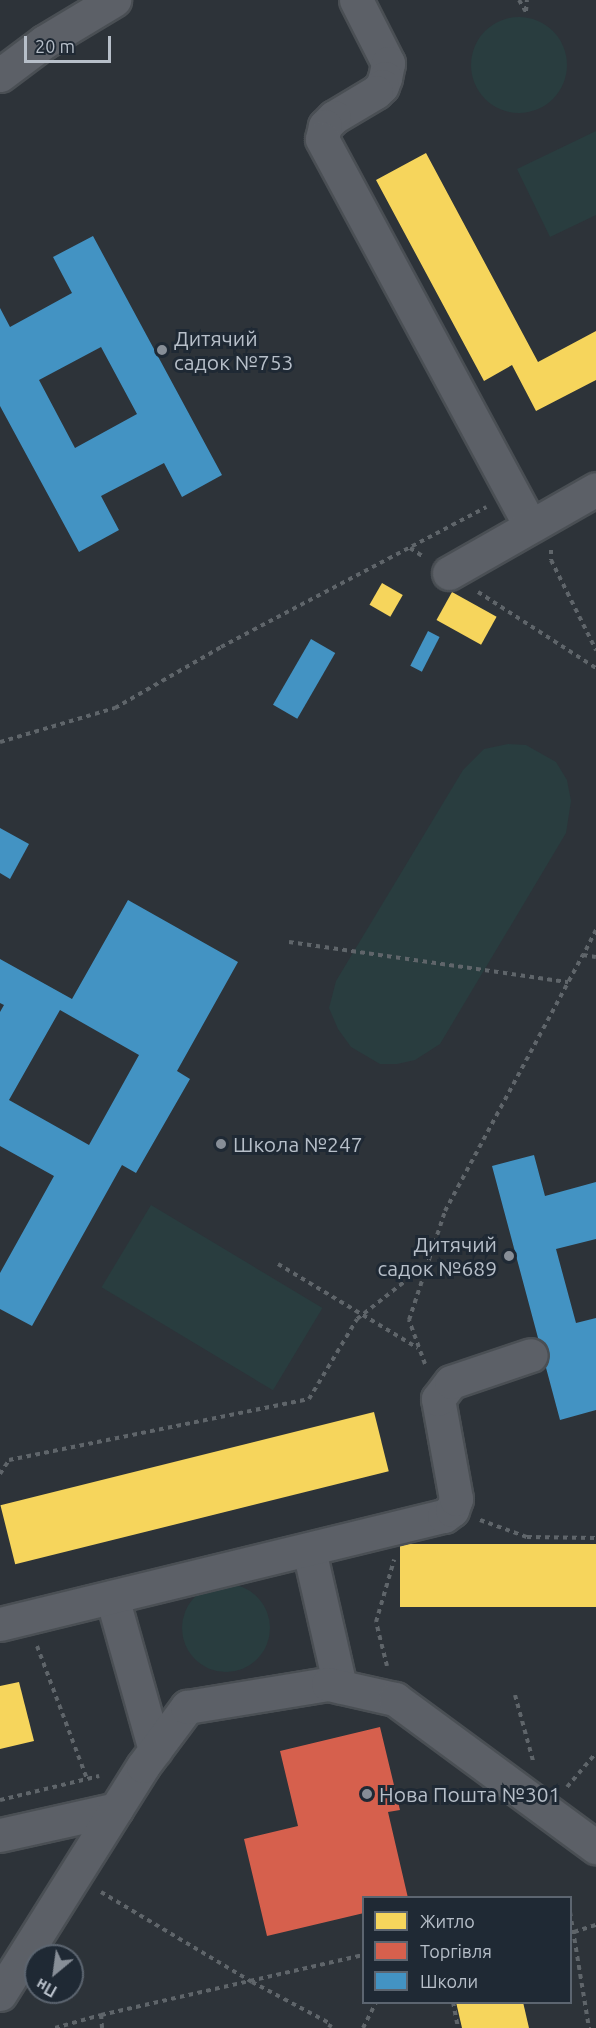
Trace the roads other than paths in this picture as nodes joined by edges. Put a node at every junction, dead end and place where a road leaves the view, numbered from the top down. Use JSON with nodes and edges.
{"nodes":[{"id":1,"x":114,"y":0,"type":"edge"},
{"id":2,"x":356,"y":0,"type":"edge"},
{"id":3,"x":0,"y":75,"type":"edge"},
{"id":4,"x":596,"y":489,"type":"edge"},
{"id":5,"x":540,"y":537,"type":"junction"},
{"id":6,"x":449,"y":573,"type":"road end"},
{"id":7,"x":531,"y":1355,"type":"dead end"},
{"id":8,"x":309,"y":1550,"type":"junction"},
{"id":9,"x":112,"y":1597,"type":"junction"},
{"id":10,"x":13,"y":1621,"type":"edge"},
{"id":11,"x":340,"y":1687,"type":"junction"},
{"id":12,"x":149,"y":1758,"type":"junction"},
{"id":13,"x":116,"y":1809,"type":"junction"},
{"id":14,"x":0,"y":1835,"type":"edge"},
{"id":15,"x":596,"y":1847,"type":"edge"},
{"id":16,"x":1,"y":1991,"type":"edge"}],
"edges":[{"from":1,"to":3,"type":"lane"},
{"from":2,"to":5,"type":"lane"},
{"from":4,"to":5,"type":"lane"},
{"from":5,"to":6,"type":"lane"},
{"from":7,"to":8,"type":"lane"},
{"from":8,"to":9,"type":"lane"},
{"from":8,"to":11,"type":"lane"},
{"from":9,"to":10,"type":"lane"},
{"from":9,"to":12,"type":"lane"},
{"from":11,"to":12,"type":"lane"},
{"from":11,"to":15,"type":"lane"},
{"from":12,"to":13,"type":"lane"},
{"from":13,"to":14,"type":"lane"},
{"from":13,"to":16,"type":"lane"}]}
